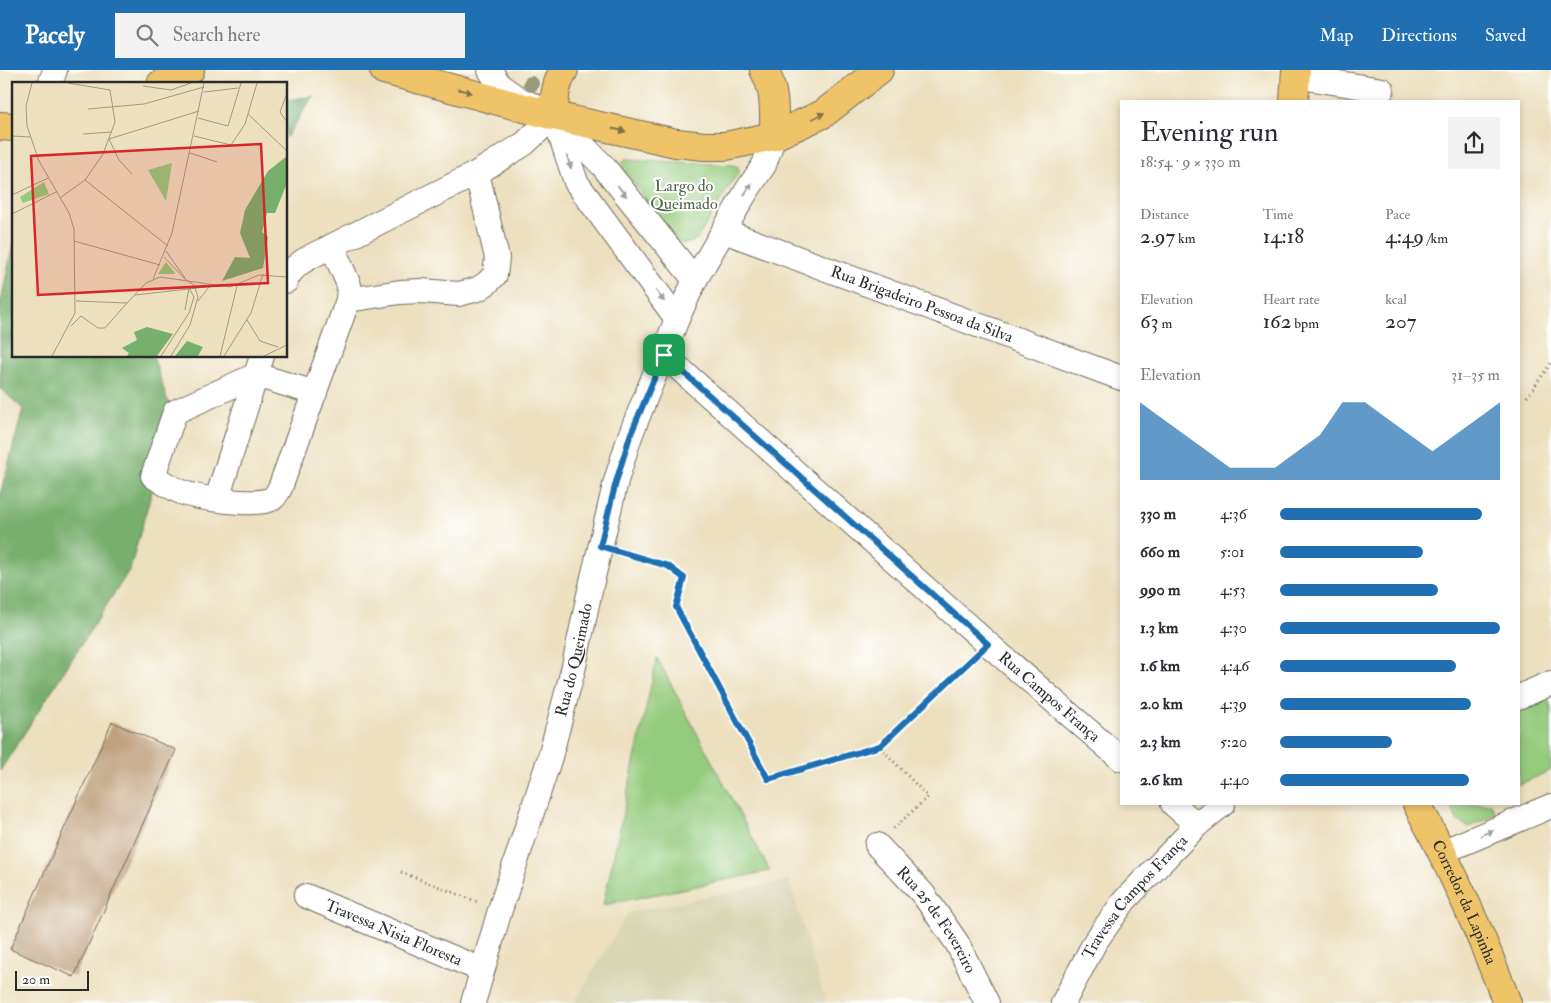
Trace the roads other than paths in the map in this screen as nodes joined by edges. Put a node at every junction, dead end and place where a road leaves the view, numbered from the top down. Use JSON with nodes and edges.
{"nodes":[{"id":1,"x":55,"y":70,"type":"edge"},
{"id":2,"x":190,"y":70,"type":"edge"},
{"id":3,"x":384,"y":70,"type":"edge"},
{"id":4,"x":490,"y":70,"type":"edge"},
{"id":5,"x":564,"y":70,"type":"edge"},
{"id":6,"x":764,"y":70,"type":"edge"},
{"id":7,"x":879,"y":70,"type":"edge"},
{"id":8,"x":51,"y":82,"type":"edge"},
{"id":9,"x":165,"y":82,"type":"edge"},
{"id":10,"x":1295,"y":83,"type":"edge"},
{"id":11,"x":1382,"y":90,"type":"dead end"},
{"id":12,"x":554,"y":116,"type":"junction"},
{"id":13,"x":774,"y":136,"type":"junction"},
{"id":14,"x":477,"y":172,"type":"junction"},
{"id":15,"x":724,"y":231,"type":"junction"},
{"id":16,"x":332,"y":246,"type":"junction"},
{"id":17,"x":288,"y":276,"type":"edge"},
{"id":18,"x":694,"y":280,"type":"junction"},
{"id":19,"x":348,"y":300,"type":"junction"},
{"id":20,"x":677,"y":318,"type":"junction"},
{"id":21,"x":664,"y":355,"type":"junction"},
{"id":22,"x":259,"y":366,"type":"edge"},
{"id":23,"x":1120,"y":378,"type":"edge"},
{"id":24,"x":314,"y":393,"type":"junction"},
{"id":25,"x":217,"y":499,"type":"junction"},
{"id":26,"x":1551,"y":683,"type":"edge"},
{"id":27,"x":1520,"y":697,"type":"edge"},
{"id":28,"x":1120,"y":758,"type":"edge"},
{"id":29,"x":1174,"y":805,"type":"edge"},
{"id":30,"x":1222,"y":805,"type":"edge"},
{"id":31,"x":1418,"y":805,"type":"edge"},
{"id":32,"x":1551,"y":806,"type":"edge"},
{"id":33,"x":1197,"y":824,"type":"junction"},
{"id":34,"x":877,"y":845,"type":"road end"},
{"id":35,"x":1442,"y":852,"type":"junction"},
{"id":36,"x":306,"y":896,"type":"dead end"},
{"id":37,"x":482,"y":970,"type":"junction"},
{"id":38,"x":472,"y":1003,"type":"edge"},
{"id":39,"x":987,"y":1003,"type":"edge"},
{"id":40,"x":1063,"y":1003,"type":"edge"},
{"id":41,"x":1507,"y":1003,"type":"edge"}],
"edges":[{"from":1,"to":8,"type":"street"},
{"from":2,"to":9,"type":"main road"},
{"from":3,"to":12,"type":"main road","one_way":true},
{"from":4,"to":12,"type":"street"},
{"from":5,"to":12,"type":"main road"},
{"from":6,"to":13,"type":"main road"},
{"from":13,"to":7,"type":"main road","one_way":true},
{"from":10,"to":11,"type":"street"},
{"from":12,"to":13,"type":"main road","one_way":true},
{"from":12,"to":14,"type":"street"},
{"from":12,"to":18,"type":"street","one_way":true},
{"from":12,"to":20,"type":"street","one_way":true},
{"from":15,"to":13,"type":"street","one_way":true},
{"from":14,"to":16,"type":"street"},
{"from":14,"to":19,"type":"street"},
{"from":15,"to":18,"type":"street"},
{"from":15,"to":23,"type":"street","name":"Rua Brigadeiro Pessoa da Silva"},
{"from":16,"to":17,"type":"street"},
{"from":16,"to":19,"type":"street"},
{"from":18,"to":20,"type":"street"},
{"from":19,"to":24,"type":"street"},
{"from":20,"to":21,"type":"street","name":"Rua do Queimado"},
{"from":21,"to":28,"type":"street","name":"Rua Campos França"},
{"from":21,"to":37,"type":"street","name":"Rua do Queimado"},
{"from":22,"to":24,"type":"street"},
{"from":22,"to":25,"type":"street"},
{"from":22,"to":25,"type":"street"},
{"from":24,"to":25,"type":"street"},
{"from":26,"to":27,"type":"street"},
{"from":29,"to":33,"type":"street"},
{"from":30,"to":33,"type":"street","name":"Travessa Campos França"},
{"from":31,"to":35,"type":"main road","name":"Corredor da Lapinha"},
{"from":35,"to":32,"type":"street","one_way":true},
{"from":33,"to":40,"type":"street","name":"Travessa Campos França"},
{"from":34,"to":39,"type":"street","name":"Rua 25 de Fevereiro"},
{"from":35,"to":41,"type":"main road","name":"Corredor da Lapinha"},
{"from":36,"to":37,"type":"street","name":"Travessa Nisia Floresta"},
{"from":37,"to":38,"type":"street","name":"Rua do Queimado"}]}
